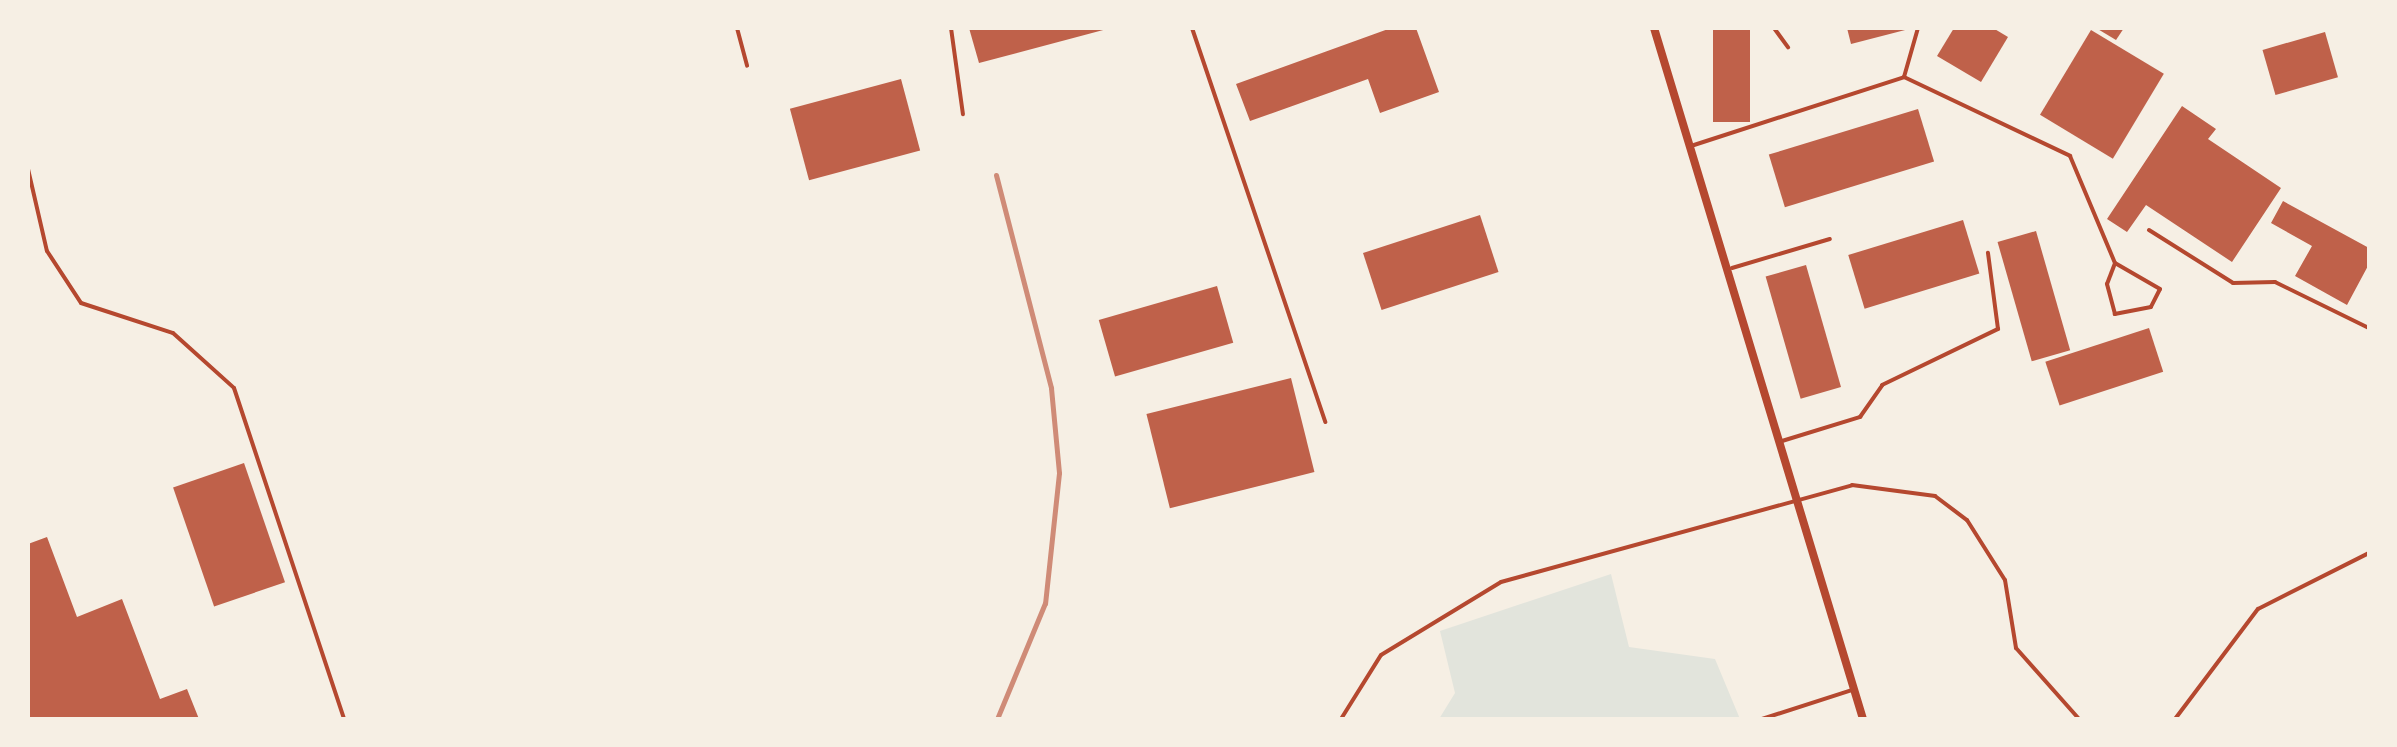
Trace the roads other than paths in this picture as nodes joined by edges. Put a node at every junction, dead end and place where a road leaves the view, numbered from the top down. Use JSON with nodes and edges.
{"nodes":[{"id":1,"x":737,"y":28,"type":"edge"},
{"id":2,"x":951,"y":28,"type":"edge"},
{"id":3,"x":1192,"y":28,"type":"edge"},
{"id":4,"x":1654,"y":28,"type":"edge"},
{"id":5,"x":1774,"y":28,"type":"edge"},
{"id":6,"x":1918,"y":28,"type":"edge"},
{"id":7,"x":1788,"y":47,"type":"dead end"},
{"id":8,"x":747,"y":66,"type":"dead end"},
{"id":9,"x":1904,"y":77,"type":"junction"},
{"id":10,"x":963,"y":114,"type":"dead end"},
{"id":11,"x":1694,"y":145,"type":"junction"},
{"id":12,"x":28,"y":169,"type":"edge"},
{"id":13,"x":2149,"y":230,"type":"dead end"},
{"id":14,"x":1830,"y":239,"type":"dead end"},
{"id":15,"x":1988,"y":253,"type":"dead end"},
{"id":16,"x":2115,"y":263,"type":"junction"},
{"id":17,"x":1732,"y":268,"type":"junction"},
{"id":18,"x":2369,"y":328,"type":"edge"},
{"id":19,"x":1325,"y":422,"type":"dead end"},
{"id":20,"x":1782,"y":441,"type":"junction"},
{"id":21,"x":1800,"y":499,"type":"junction"},
{"id":22,"x":2369,"y":553,"type":"edge"},
{"id":23,"x":1854,"y":689,"type":"junction"},
{"id":24,"x":344,"y":719,"type":"edge"},
{"id":25,"x":1341,"y":719,"type":"edge"},
{"id":26,"x":1762,"y":719,"type":"edge"},
{"id":27,"x":1863,"y":719,"type":"edge"},
{"id":28,"x":2079,"y":719,"type":"edge"},
{"id":29,"x":2175,"y":719,"type":"edge"}],
"edges":[{"from":1,"to":8,"type":"lane"},
{"from":2,"to":10,"type":"lane"},
{"from":3,"to":19,"type":"lane"},
{"from":4,"to":11,"type":"street"},
{"from":5,"to":7,"type":"lane"},
{"from":6,"to":9,"type":"lane"},
{"from":9,"to":11,"type":"lane"},
{"from":9,"to":16,"type":"lane"},
{"from":11,"to":17,"type":"street"},
{"from":12,"to":24,"type":"lane"},
{"from":13,"to":18,"type":"lane"},
{"from":14,"to":17,"type":"lane"},
{"from":15,"to":20,"type":"lane"},
{"from":16,"to":16,"type":"lane"},
{"from":17,"to":20,"type":"street"},
{"from":20,"to":21,"type":"street"},
{"from":21,"to":23,"type":"street"},
{"from":21,"to":25,"type":"lane"},
{"from":21,"to":28,"type":"lane"},
{"from":22,"to":29,"type":"lane"},
{"from":23,"to":26,"type":"lane"},
{"from":23,"to":27,"type":"street"}]}
